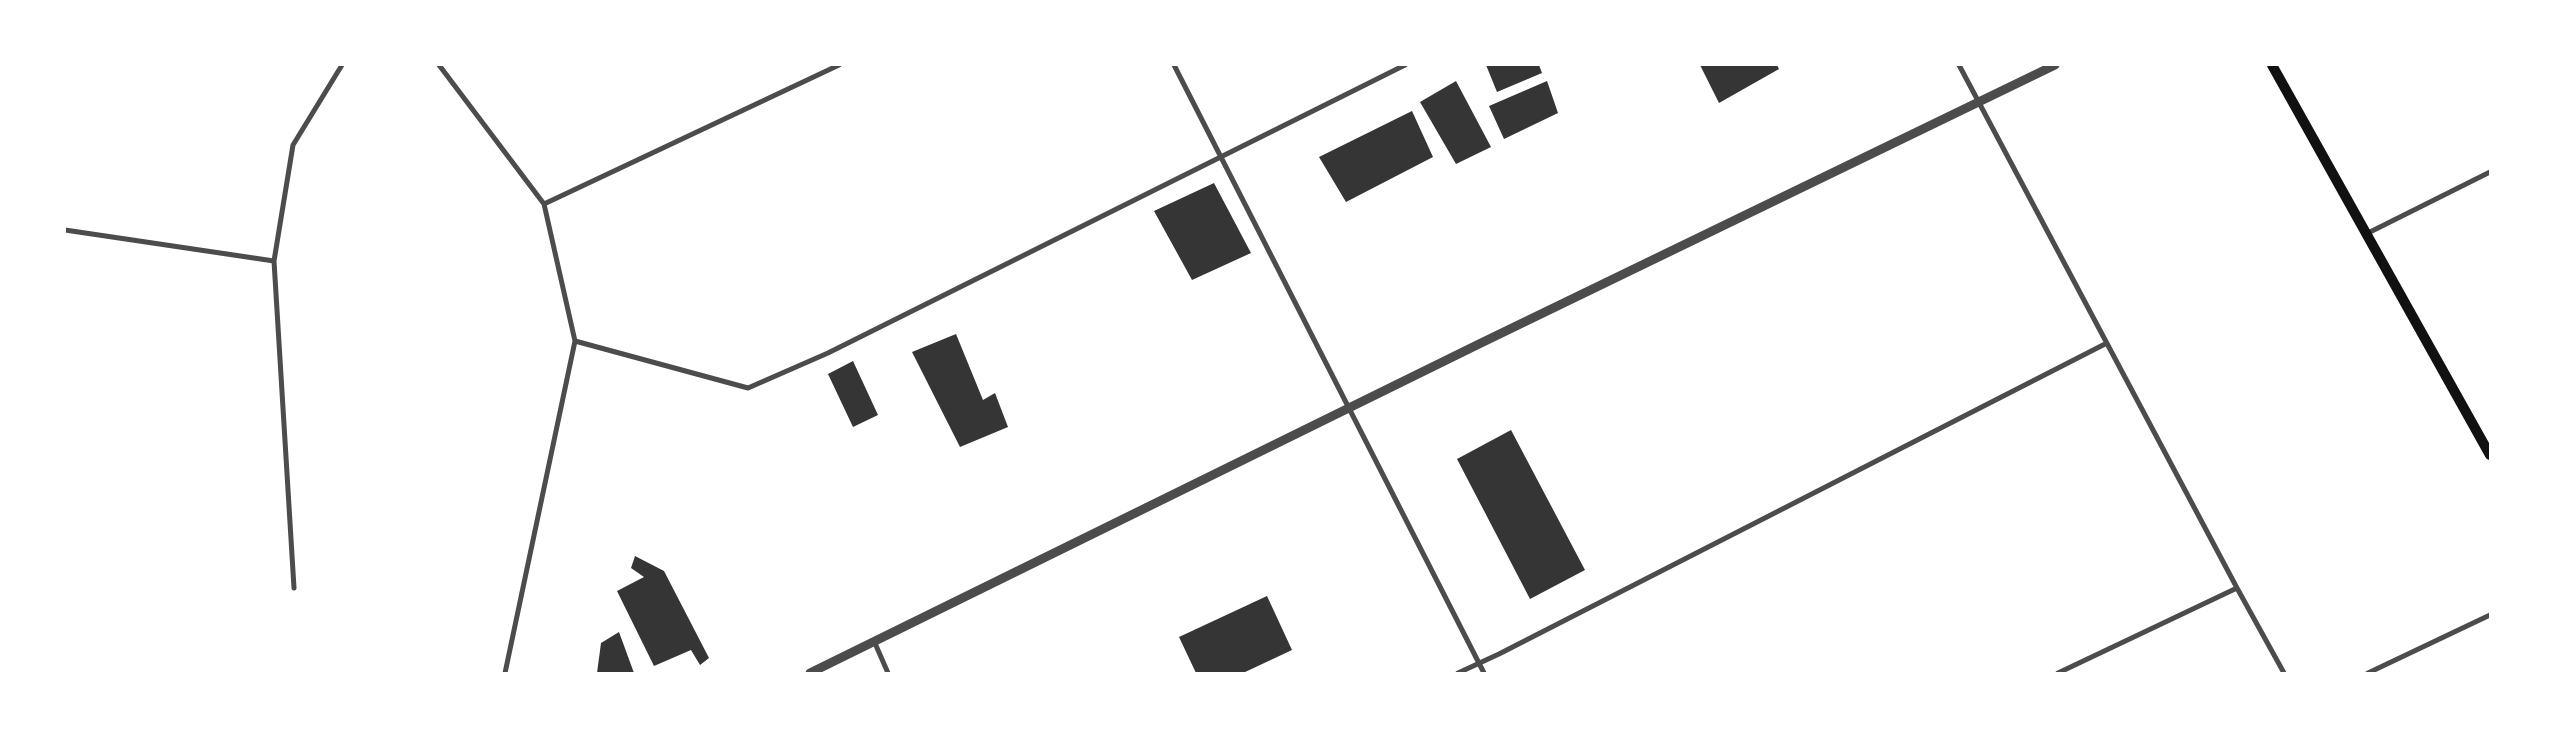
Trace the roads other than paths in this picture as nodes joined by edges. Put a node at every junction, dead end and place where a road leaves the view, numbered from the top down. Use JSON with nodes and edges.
{"nodes":[{"id":1,"x":342,"y":65,"type":"edge"},
{"id":2,"x":439,"y":65,"type":"edge"},
{"id":3,"x":839,"y":65,"type":"edge"},
{"id":4,"x":1174,"y":65,"type":"edge"},
{"id":5,"x":1405,"y":65,"type":"edge"},
{"id":6,"x":1959,"y":65,"type":"edge"},
{"id":7,"x":2055,"y":65,"type":"edge"},
{"id":8,"x":2272,"y":65,"type":"edge"},
{"id":9,"x":1980,"y":100,"type":"junction"},
{"id":10,"x":1223,"y":157,"type":"junction"},
{"id":11,"x":2490,"y":172,"type":"edge"},
{"id":12,"x":544,"y":204,"type":"junction"},
{"id":13,"x":65,"y":230,"type":"edge"},
{"id":14,"x":2366,"y":234,"type":"junction"},
{"id":15,"x":274,"y":261,"type":"junction"},
{"id":16,"x":575,"y":341,"type":"junction"},
{"id":17,"x":2105,"y":344,"type":"junction"},
{"id":18,"x":1350,"y":407,"type":"junction"},
{"id":19,"x":2490,"y":455,"type":"edge"},
{"id":20,"x":294,"y":588,"type":"dead end"},
{"id":21,"x":2238,"y":588,"type":"junction"},
{"id":22,"x":2490,"y":614,"type":"edge"},
{"id":23,"x":874,"y":641,"type":"junction"},
{"id":24,"x":1480,"y":663,"type":"junction"},
{"id":25,"x":505,"y":673,"type":"edge"},
{"id":26,"x":810,"y":673,"type":"edge"},
{"id":27,"x":888,"y":673,"type":"edge"},
{"id":28,"x":1458,"y":673,"type":"edge"},
{"id":29,"x":1484,"y":673,"type":"edge"},
{"id":30,"x":2058,"y":673,"type":"edge"},
{"id":31,"x":2284,"y":673,"type":"edge"},
{"id":32,"x":2368,"y":673,"type":"edge"}],
"edges":[{"from":1,"to":15,"type":"street"},
{"from":2,"to":12,"type":"street"},
{"from":3,"to":12,"type":"street"},
{"from":4,"to":10,"type":"street"},
{"from":5,"to":10,"type":"street"},
{"from":6,"to":9,"type":"street"},
{"from":7,"to":9,"type":"street"},
{"from":8,"to":14,"type":"main road"},
{"from":9,"to":17,"type":"street"},
{"from":9,"to":18,"type":"street"},
{"from":10,"to":16,"type":"street"},
{"from":10,"to":18,"type":"street"},
{"from":11,"to":14,"type":"street"},
{"from":12,"to":16,"type":"street"},
{"from":13,"to":15,"type":"street"},
{"from":14,"to":19,"type":"main road"},
{"from":15,"to":20,"type":"street"},
{"from":16,"to":25,"type":"street"},
{"from":17,"to":21,"type":"street"},
{"from":17,"to":24,"type":"street"},
{"from":18,"to":23,"type":"street"},
{"from":18,"to":24,"type":"street"},
{"from":21,"to":30,"type":"street"},
{"from":21,"to":31,"type":"street"},
{"from":22,"to":32,"type":"street"},
{"from":23,"to":26,"type":"street"},
{"from":23,"to":27,"type":"street"},
{"from":24,"to":28,"type":"street"},
{"from":24,"to":29,"type":"street"}]}
